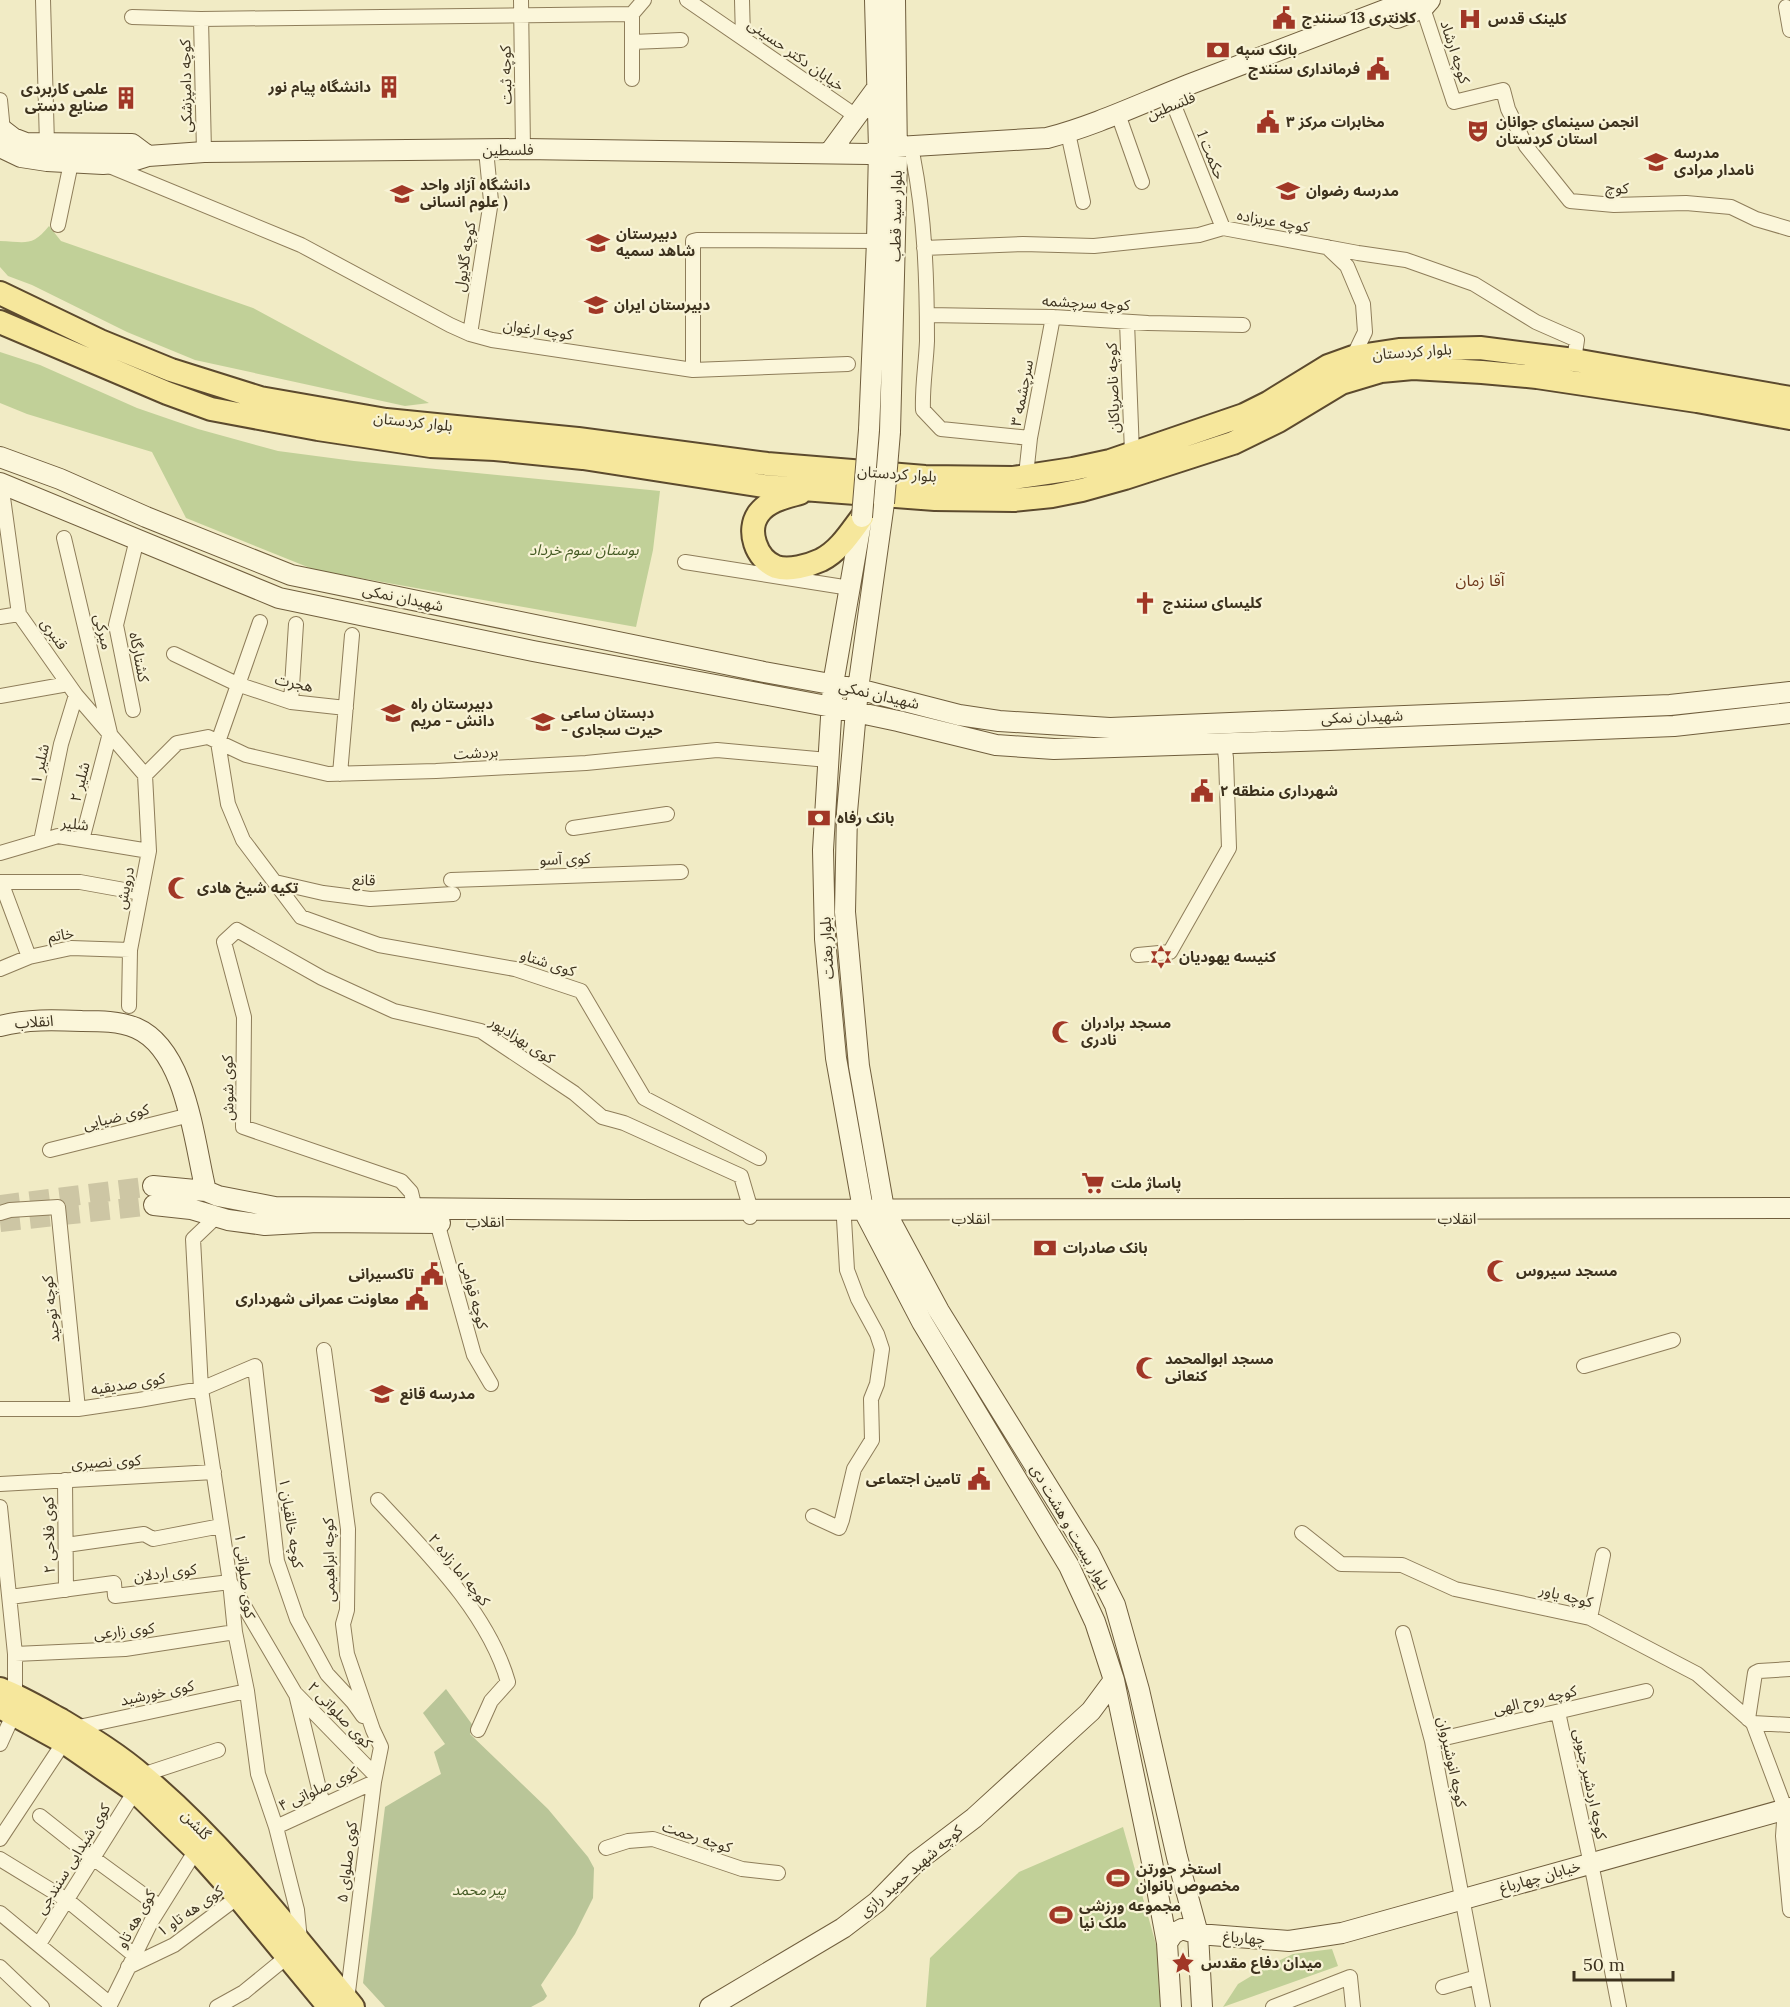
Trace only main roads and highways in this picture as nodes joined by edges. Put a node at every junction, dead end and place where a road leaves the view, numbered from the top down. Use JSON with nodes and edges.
{"nodes":[{"id":1,"x":874,"y":0,"type":"edge"},
{"id":2,"x":895,"y":0,"type":"edge"},
{"id":3,"x":1421,"y":2,"type":"edge"},
{"id":4,"x":877,"y":88,"type":"junction"},
{"id":5,"x":1,"y":135,"type":"edge"},
{"id":6,"x":830,"y":152,"type":"junction"},
{"id":7,"x":889,"y":154,"type":"junction"},
{"id":8,"x":148,"y":156,"type":"junction"},
{"id":9,"x":1,"y":293,"type":"edge"},
{"id":10,"x":0,"y":322,"type":"edge"},
{"id":11,"x":1790,"y":398,"type":"edge"},
{"id":12,"x":1790,"y":418,"type":"edge"},
{"id":13,"x":0,"y":457,"type":"edge"},
{"id":14,"x":0,"y":483,"type":"edge"},
{"id":15,"x":877,"y":488,"type":"junction"},
{"id":16,"x":812,"y":489,"type":"junction"},
{"id":17,"x":862,"y":517,"type":"junction"},
{"id":18,"x":625,"y":644,"type":"junction"},
{"id":19,"x":621,"y":668,"type":"junction"},
{"id":20,"x":833,"y":684,"type":"junction"},
{"id":21,"x":858,"y":689,"type":"junction"},
{"id":22,"x":1790,"y":692,"type":"edge"},
{"id":23,"x":1670,"y":705,"type":"junction"},
{"id":24,"x":831,"y":707,"type":"junction"},
{"id":25,"x":856,"y":712,"type":"junction"},
{"id":26,"x":1790,"y":713,"type":"edge"},
{"id":27,"x":1220,"y":722,"type":"junction"},
{"id":28,"x":1674,"y":726,"type":"junction"},
{"id":29,"x":1224,"y":744,"type":"junction"},
{"id":30,"x":0,"y":1026,"type":"edge"},
{"id":31,"x":206,"y":1191,"type":"junction"},
{"id":32,"x":1790,"y":1208,"type":"edge"},
{"id":33,"x":887,"y":1213,"type":"junction"},
{"id":34,"x":429,"y":1214,"type":"junction"},
{"id":35,"x":751,"y":1214,"type":"junction"},
{"id":36,"x":865,"y":1214,"type":"junction"},
{"id":37,"x":1790,"y":1219,"type":"edge"},
{"id":38,"x":1030,"y":1456,"type":"junction"},
{"id":39,"x":1011,"y":1467,"type":"junction"},
{"id":40,"x":1114,"y":1680,"type":"junction"},
{"id":41,"x":7,"y":1701,"type":"edge"},
{"id":42,"x":139,"y":1783,"type":"junction"},
{"id":43,"x":1787,"y":1808,"type":"edge"},
{"id":44,"x":1177,"y":1857,"type":"junction"},
{"id":45,"x":1152,"y":1863,"type":"junction"},
{"id":46,"x":1198,"y":1934,"type":"junction"},
{"id":47,"x":1289,"y":1941,"type":"joint"},
{"id":48,"x":1167,"y":1943,"type":"junction"},
{"id":49,"x":294,"y":1949,"type":"junction"},
{"id":50,"x":1201,"y":1982,"type":"junction"},
{"id":51,"x":1171,"y":1997,"type":"edge"},
{"id":52,"x":343,"y":2005,"type":"edge"},
{"id":53,"x":710,"y":2007,"type":"edge"},
{"id":54,"x":1202,"y":2007,"type":"edge"}],
"edges":[{"from":1,"to":4,"type":"main road","name":"بلوار سید قطب"},
{"from":2,"to":7,"type":"main road","name":"بلوار سید قطب"},
{"from":3,"to":7,"type":"main road","name":"فلسطین"},
{"from":4,"to":6,"type":"main road"},
{"from":4,"to":7,"type":"main road","name":"بلوار سید قطب"},
{"from":5,"to":8,"type":"main road","name":"فلسطین"},
{"from":5,"to":8,"type":"main road","name":"فلسطین"},
{"from":6,"to":7,"type":"main road","name":"فلسطین"},
{"from":6,"to":8,"type":"main road","name":"فلسطین"},
{"from":7,"to":15,"type":"main road","name":"بلوار سید قطب","bridge":true},
{"from":7,"to":17,"type":"main road","name":"بلوار سید قطب","bridge":true},
{"from":9,"to":15,"type":"main road","name":"بلوار کردستان"},
{"from":10,"to":16,"type":"main road","name":"بلوار کردستان"},
{"from":11,"to":15,"type":"main road","name":"بلوار کردستان"},
{"from":12,"to":15,"type":"main road","name":"بلوار کردستان"},
{"from":13,"to":18,"type":"main road","name":"شهیدان نمکی"},
{"from":14,"to":19,"type":"main road","name":"شهیدان نمکی"},
{"from":15,"to":16,"type":"main road","name":"بلوار کردستان"},
{"from":15,"to":21,"type":"main road"},
{"from":16,"to":17,"type":"main road"},
{"from":17,"to":20,"type":"main road"},
{"from":18,"to":19,"type":"main road"},
{"from":18,"to":20,"type":"main road","name":"شهیدان نمکی"},
{"from":19,"to":24,"type":"main road","name":"شهیدان نمکی"},
{"from":20,"to":21,"type":"main road","name":"شهیدان نمکی"},
{"from":20,"to":24,"type":"main road","name":"بلوار بعثت"},
{"from":21,"to":25,"type":"main road","name":"بلوار بعثت"},
{"from":21,"to":27,"type":"main road","name":"شهیدان نمکی"},
{"from":22,"to":23,"type":"main road","name":"شهیدان نمکی"},
{"from":23,"to":27,"type":"main road","name":"شهیدان نمکی"},
{"from":23,"to":28,"type":"main road"},
{"from":24,"to":25,"type":"main road","name":"شهیدان نمکی"},
{"from":24,"to":36,"type":"main road","name":"بلوار بعثت"},
{"from":25,"to":29,"type":"main road","name":"شهیدان نمکی"},
{"from":25,"to":33,"type":"main road","name":"بلوار بعثت"},
{"from":26,"to":28,"type":"main road","name":"شهیدان نمکی"},
{"from":27,"to":29,"type":"main road"},
{"from":28,"to":29,"type":"main road","name":"شهیدان نمکی"},
{"from":30,"to":31,"type":"main road","name":"انقلاب"},
{"from":31,"to":34,"type":"main road","name":"انقلاب"},
{"from":31,"to":34,"type":"main road","name":"انقلاب"},
{"from":32,"to":33,"type":"main road","name":"انقلاب"},
{"from":33,"to":36,"type":"main road","name":"انقلاب"},
{"from":33,"to":37,"type":"main road","name":"انقلاب"},
{"from":33,"to":38,"type":"main road","name":"بلوار بیست و هشت دی"},
{"from":34,"to":35,"type":"main road","name":"انقلاب"},
{"from":35,"to":36,"type":"main road","name":"انقلاب"},
{"from":35,"to":36,"type":"main road","name":"انقلاب"},
{"from":36,"to":39,"type":"main road","name":"بلوار بیست و هشت دی"},
{"from":38,"to":39,"type":"main road"},
{"from":38,"to":44,"type":"main road","name":"بلوار بیست و هشت دی"},
{"from":39,"to":40,"type":"main road","name":"بلوار بیست و هشت دی"},
{"from":40,"to":45,"type":"main road","name":"بلوار بیست و هشت دی"},
{"from":40,"to":53,"type":"main road","name":"کوچه شهید حمید رازی"},
{"from":41,"to":42,"type":"main road","name":"گلشن"},
{"from":42,"to":49,"type":"main road","name":"گلشن"},
{"from":42,"to":49,"type":"main road","name":"گلشن"},
{"from":43,"to":47,"type":"main road","name":"خیابان چهارباغ"},
{"from":44,"to":45,"type":"main road"},
{"from":44,"to":46,"type":"main road","name":"بلوار بیست و هشت دی"},
{"from":45,"to":48,"type":"main road","name":"بلوار بیست و هشت دی"},
{"from":46,"to":47,"type":"main road","name":"چهارباغ"},
{"from":46,"to":48,"type":"main road","name":"چهارباغ"},
{"from":46,"to":50,"type":"main road","name":"بلوار بیست و هشت دی"},
{"from":48,"to":51,"type":"main road","name":"بلوار بیست و هشت دی"},
{"from":49,"to":52,"type":"main road","name":"گلشن"},
{"from":50,"to":51,"type":"main road"},
{"from":50,"to":54,"type":"main road","name":"بلوار بیست و هشت دی"}]}
